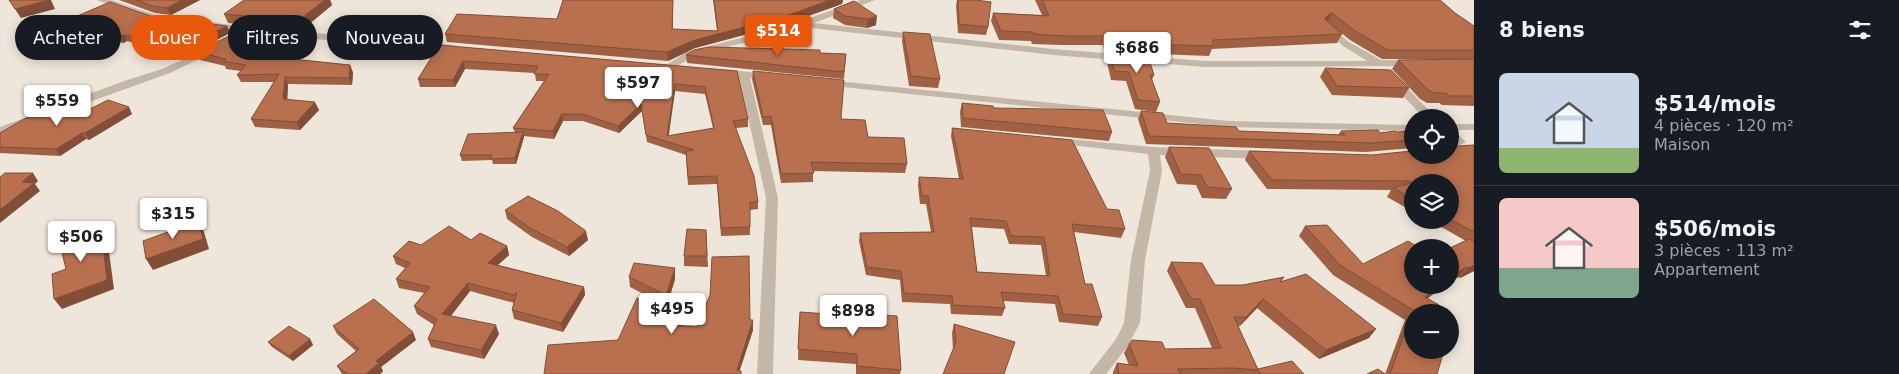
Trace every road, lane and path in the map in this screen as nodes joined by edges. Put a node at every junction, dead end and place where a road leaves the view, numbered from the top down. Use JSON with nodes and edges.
{"nodes":[{"id":1,"x":102,"y":0,"type":"edge"},
{"id":2,"x":870,"y":0,"type":"edge"},
{"id":3,"x":801,"y":24,"type":"junction"},
{"id":4,"x":1327,"y":27,"type":"edge"},
{"id":5,"x":228,"y":28,"type":"edge"},
{"id":6,"x":317,"y":36,"type":"edge"},
{"id":7,"x":228,"y":40,"type":"edge"},
{"id":8,"x":463,"y":48,"type":"edge"},
{"id":9,"x":1378,"y":63,"type":"junction"},
{"id":10,"x":1426,"y":63,"type":"edge"},
{"id":11,"x":689,"y":68,"type":"edge"},
{"id":12,"x":716,"y":71,"type":"edge"},
{"id":13,"x":744,"y":75,"type":"junction"},
{"id":14,"x":774,"y":78,"type":"edge"},
{"id":15,"x":813,"y":82,"type":"edge"},
{"id":16,"x":1422,"y":109,"type":"edge"},
{"id":17,"x":1459,"y":127,"type":"edge"},
{"id":18,"x":1474,"y":127,"type":"edge"},
{"id":19,"x":1404,"y":128,"type":"edge"},
{"id":20,"x":0,"y":131,"type":"edge"},
{"id":21,"x":1044,"y":140,"type":"edge"},
{"id":22,"x":1153,"y":151,"type":"junction"},
{"id":23,"x":1279,"y":155,"type":"edge"},
{"id":24,"x":765,"y":374,"type":"edge"},
{"id":25,"x":1098,"y":374,"type":"edge"}],
"edges":[{"from":1,"to":5,"type":"street"},
{"from":2,"to":3,"type":"street"},
{"from":3,"to":9,"type":"street"},
{"from":3,"to":11,"type":"street"},
{"from":4,"to":9,"type":"street"},
{"from":6,"to":8,"type":"street"},
{"from":7,"to":20,"type":"street"},
{"from":9,"to":10,"type":"street"},
{"from":9,"to":16,"type":"street"},
{"from":12,"to":13,"type":"street"},
{"from":13,"to":14,"type":"street"},
{"from":13,"to":24,"type":"street"},
{"from":15,"to":19,"type":"street"},
{"from":17,"to":18,"type":"street"},
{"from":21,"to":22,"type":"street"},
{"from":22,"to":23,"type":"street"},
{"from":22,"to":25,"type":"street"}]}
